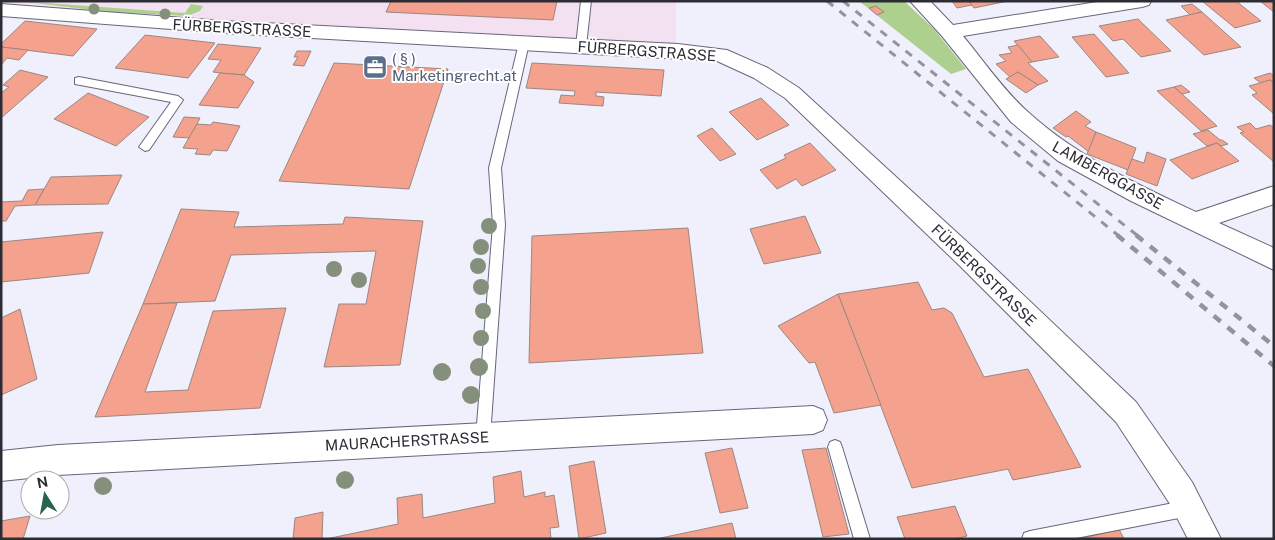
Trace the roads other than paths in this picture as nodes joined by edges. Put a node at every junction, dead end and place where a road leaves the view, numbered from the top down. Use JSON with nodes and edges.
{"nodes":[{"id":1,"x":586,"y":1,"type":"edge"},
{"id":2,"x":919,"y":1,"type":"edge"},
{"id":3,"x":1142,"y":1,"type":"edge"},
{"id":4,"x":1,"y":10,"type":"edge"},
{"id":5,"x":949,"y":32,"type":"junction"},
{"id":6,"x":524,"y":43,"type":"junction"},
{"id":7,"x":581,"y":46,"type":"junction"},
{"id":8,"x":79,"y":81,"type":"dead end"},
{"id":9,"x":145,"y":147,"type":"dead end"},
{"id":10,"x":1274,"y":195,"type":"edge"},
{"id":11,"x":1196,"y":221,"type":"junction"},
{"id":12,"x":1274,"y":260,"type":"edge"},
{"id":13,"x":813,"y":420,"type":"dead end"},
{"id":14,"x":483,"y":437,"type":"junction"},
{"id":15,"x":835,"y":447,"type":"dead end"},
{"id":16,"x":1,"y":466,"type":"edge"},
{"id":17,"x":1189,"y":508,"type":"junction"},
{"id":18,"x":862,"y":539,"type":"edge"},
{"id":19,"x":1030,"y":539,"type":"edge"},
{"id":20,"x":1205,"y":539,"type":"edge"}],
"edges":[{"from":1,"to":7,"type":"lane"},
{"from":2,"to":5,"type":"street","name":"LAMBERGGASSE"},
{"from":3,"to":5,"type":"street"},
{"from":4,"to":6,"type":"street","name":"FÜRBERGSTRASSE"},
{"from":5,"to":11,"type":"street","name":"LAMBERGGASSE"},
{"from":6,"to":7,"type":"street","name":"FÜRBERGSTRASSE"},
{"from":6,"to":14,"type":"lane"},
{"from":7,"to":17,"type":"street","name":"FÜRBERGSTRASSE"},
{"from":8,"to":9,"type":"lane"},
{"from":10,"to":11,"type":"street"},
{"from":11,"to":12,"type":"street","name":"LAMBERGGASSE"},
{"from":13,"to":14,"type":"street","name":"MAURACHERSTRASSE"},
{"from":14,"to":16,"type":"street","name":"MAURACHERSTRASSE"},
{"from":15,"to":18,"type":"lane"},
{"from":17,"to":19,"type":"lane"},
{"from":17,"to":20,"type":"street","name":"FÜRBERGSTRASSE"}]}
